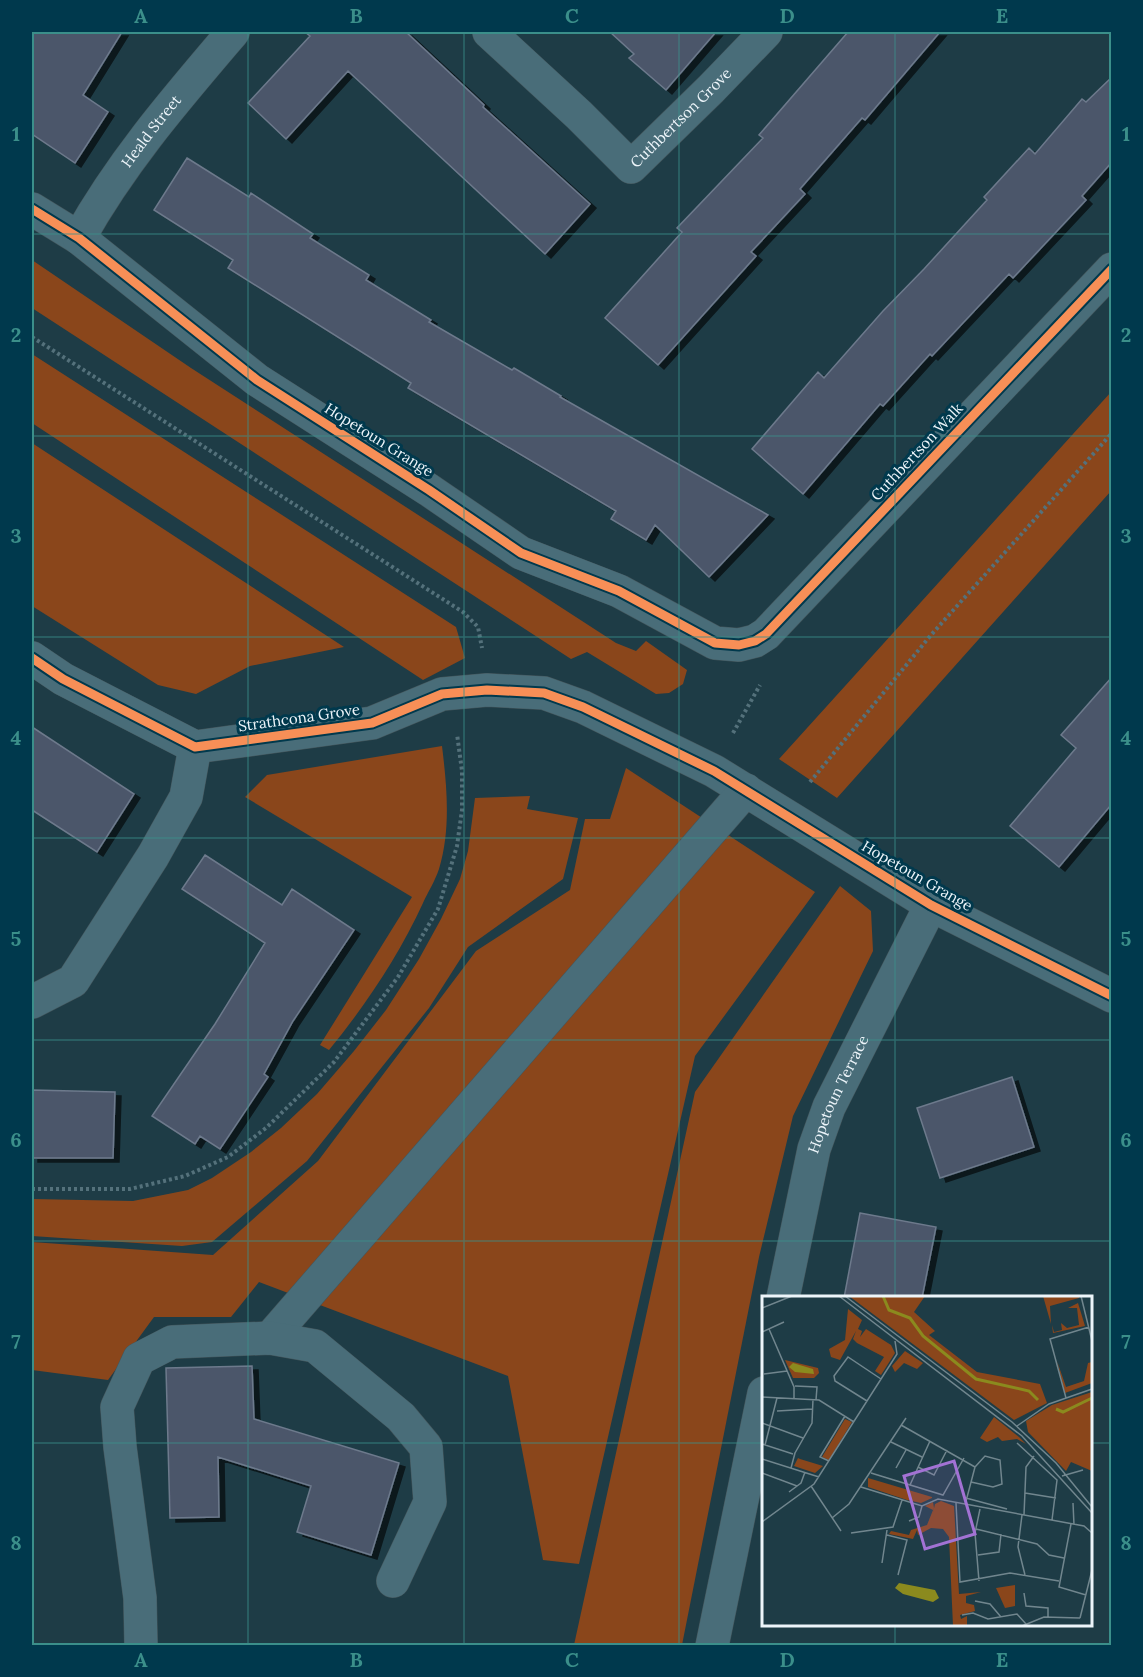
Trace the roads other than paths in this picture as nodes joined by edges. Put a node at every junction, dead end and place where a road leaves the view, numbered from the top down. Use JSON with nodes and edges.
{"nodes":[{"id":1,"x":232,"y":32,"type":"edge"},
{"id":2,"x":489,"y":32,"type":"edge"},
{"id":3,"x":766,"y":32,"type":"edge"},
{"id":4,"x":32,"y":209,"type":"edge"},
{"id":5,"x":79,"y":238,"type":"junction"},
{"id":6,"x":1112,"y":269,"type":"edge"},
{"id":7,"x":739,"y":645,"type":"joint"},
{"id":8,"x":32,"y":658,"type":"edge"},
{"id":9,"x":195,"y":747,"type":"junction"},
{"id":10,"x":714,"y":771,"type":"joint"},
{"id":11,"x":746,"y":790,"type":"junction"},
{"id":12,"x":931,"y":905,"type":"junction"},
{"id":13,"x":1112,"y":996,"type":"edge"},
{"id":14,"x":32,"y":1002,"type":"edge"},
{"id":15,"x":783,"y":1296,"type":"edge"},
{"id":16,"x":270,"y":1338,"type":"junction"},
{"id":17,"x":762,"y":1403,"type":"edge"},
{"id":18,"x":393,"y":1581,"type":"dead end"},
{"id":19,"x":141,"y":1646,"type":"edge"},
{"id":20,"x":712,"y":1646,"type":"edge"}],
"edges":[{"from":1,"to":5,"type":"street","name":"Heald Street"},
{"from":2,"to":3,"type":"street","name":"Cuthbertson Grove"},
{"from":4,"to":5,"type":"street","name":"Hopetoun Grange"},
{"from":5,"to":7,"type":"street","name":"Hopetoun Grange"},
{"from":6,"to":7,"type":"street","name":"Cuthbertson Walk"},
{"from":8,"to":9,"type":"street"},
{"from":9,"to":10,"type":"street","name":"Strathcona Grove"},
{"from":9,"to":14,"type":"street"},
{"from":10,"to":11,"type":"street","name":"Hopetoun Grange"},
{"from":11,"to":12,"type":"street","name":"Hopetoun Grange"},
{"from":11,"to":16,"type":"street"},
{"from":12,"to":13,"type":"street","name":"Hopetoun Grange"},
{"from":12,"to":15,"type":"street","name":"Hopetoun Terrace"},
{"from":16,"to":18,"type":"street"},
{"from":16,"to":19,"type":"street"},
{"from":17,"to":20,"type":"street"}]}
